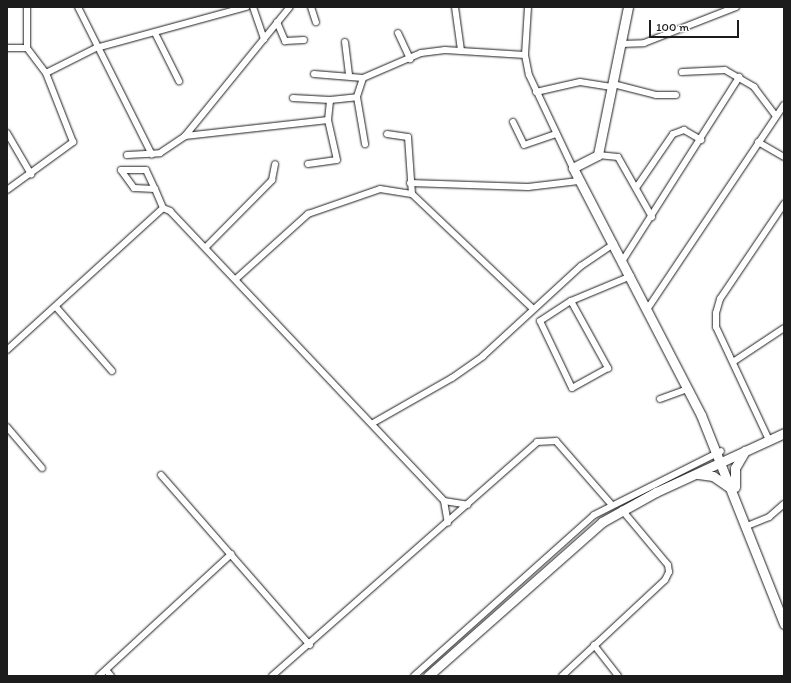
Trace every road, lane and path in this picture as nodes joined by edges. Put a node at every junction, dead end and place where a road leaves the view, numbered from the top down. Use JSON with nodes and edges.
{"nodes":[{"id":1,"x":27,"y":7,"type":"edge"},
{"id":2,"x":78,"y":7,"type":"edge"},
{"id":3,"x":246,"y":7,"type":"edge"},
{"id":4,"x":253,"y":7,"type":"edge"},
{"id":5,"x":290,"y":7,"type":"edge"},
{"id":6,"x":311,"y":7,"type":"edge"},
{"id":7,"x":454,"y":7,"type":"edge"},
{"id":8,"x":528,"y":7,"type":"edge"},
{"id":9,"x":628,"y":7,"type":"edge"},
{"id":10,"x":736,"y":7,"type":"edge"},
{"id":11,"x":277,"y":22,"type":"junction"},
{"id":12,"x":316,"y":22,"type":"dead end"},
{"id":13,"x":155,"y":33,"type":"junction"},
{"id":14,"x":398,"y":33,"type":"dead end"},
{"id":15,"x":264,"y":39,"type":"junction"},
{"id":16,"x":304,"y":40,"type":"dead end"},
{"id":17,"x":345,"y":42,"type":"dead end"},
{"id":18,"x":620,"y":44,"type":"junction"},
{"id":19,"x":7,"y":48,"type":"edge"},
{"id":20,"x":27,"y":48,"type":"junction"},
{"id":21,"x":96,"y":48,"type":"junction"},
{"id":22,"x":460,"y":50,"type":"junction"},
{"id":23,"x":525,"y":55,"type":"junction"},
{"id":24,"x":410,"y":59,"type":"junction"},
{"id":25,"x":682,"y":72,"type":"dead end"},
{"id":26,"x":46,"y":73,"type":"junction"},
{"id":27,"x":314,"y":74,"type":"dead end"},
{"id":28,"x":349,"y":75,"type":"junction"},
{"id":29,"x":739,"y":77,"type":"junction"},
{"id":30,"x":364,"y":78,"type":"junction"},
{"id":31,"x":179,"y":81,"type":"dead end"},
{"id":32,"x":613,"y":86,"type":"junction"},
{"id":33,"x":536,"y":92,"type":"junction"},
{"id":34,"x":676,"y":95,"type":"dead end"},
{"id":35,"x":357,"y":97,"type":"junction"},
{"id":36,"x":293,"y":98,"type":"dead end"},
{"id":37,"x":330,"y":100,"type":"junction"},
{"id":38,"x":784,"y":105,"type":"edge"},
{"id":39,"x":776,"y":116,"type":"junction"},
{"id":40,"x":328,"y":120,"type":"junction"},
{"id":41,"x":513,"y":122,"type":"dead end"},
{"id":42,"x":7,"y":133,"type":"edge"},
{"id":43,"x":387,"y":134,"type":"dead end"},
{"id":44,"x":556,"y":134,"type":"junction"},
{"id":45,"x":185,"y":136,"type":"junction"},
{"id":46,"x":701,"y":140,"type":"junction"},
{"id":47,"x":758,"y":142,"type":"junction"},
{"id":48,"x":365,"y":144,"type":"dead end"},
{"id":49,"x":127,"y":154,"type":"dead end"},
{"id":50,"x":152,"y":155,"type":"junction"},
{"id":51,"x":598,"y":155,"type":"junction"},
{"id":52,"x":784,"y":157,"type":"edge"},
{"id":53,"x":275,"y":164,"type":"dead end"},
{"id":54,"x":308,"y":164,"type":"dead end"},
{"id":55,"x":573,"y":168,"type":"junction"},
{"id":56,"x":31,"y":174,"type":"junction"},
{"id":57,"x":579,"y":181,"type":"junction"},
{"id":58,"x":410,"y":183,"type":"junction"},
{"id":59,"x":636,"y":188,"type":"junction"},
{"id":60,"x":155,"y":189,"type":"junction"},
{"id":61,"x":7,"y":190,"type":"edge"},
{"id":62,"x":412,"y":194,"type":"junction"},
{"id":63,"x":784,"y":204,"type":"edge"},
{"id":64,"x":163,"y":208,"type":"junction"},
{"id":65,"x":652,"y":217,"type":"junction"},
{"id":66,"x":614,"y":244,"type":"junction"},
{"id":67,"x":207,"y":246,"type":"junction"},
{"id":68,"x":623,"y":260,"type":"junction"},
{"id":69,"x":631,"y":276,"type":"junction"},
{"id":70,"x":237,"y":278,"type":"junction"},
{"id":71,"x":571,"y":301,"type":"junction"},
{"id":72,"x":56,"y":307,"type":"junction"},
{"id":73,"x":648,"y":308,"type":"junction"},
{"id":74,"x":533,"y":309,"type":"junction"},
{"id":75,"x":784,"y":328,"type":"edge"},
{"id":76,"x":7,"y":350,"type":"edge"},
{"id":77,"x":733,"y":362,"type":"junction"},
{"id":78,"x":112,"y":371,"type":"dead end"},
{"id":79,"x":688,"y":389,"type":"junction"},
{"id":80,"x":660,"y":398,"type":"dead end"},
{"id":81,"x":373,"y":424,"type":"junction"},
{"id":82,"x":7,"y":427,"type":"edge"},
{"id":83,"x":784,"y":432,"type":"edge"},
{"id":84,"x":769,"y":440,"type":"junction"},
{"id":85,"x":746,"y":450,"type":"junction"},
{"id":86,"x":721,"y":456,"type":"junction"},
{"id":87,"x":42,"y":468,"type":"dead end"},
{"id":88,"x":696,"y":474,"type":"junction"},
{"id":89,"x":161,"y":475,"type":"dead end"},
{"id":90,"x":733,"y":490,"type":"junction"},
{"id":91,"x":444,"y":501,"type":"junction"},
{"id":92,"x":611,"y":504,"type":"junction"},
{"id":93,"x":784,"y":504,"type":"edge"},
{"id":94,"x":468,"y":505,"type":"junction"},
{"id":95,"x":622,"y":510,"type":"junction"},
{"id":96,"x":448,"y":523,"type":"junction"},
{"id":97,"x":747,"y":526,"type":"junction"},
{"id":98,"x":550,"y":553,"type":"junction"},
{"id":99,"x":231,"y":554,"type":"junction"},
{"id":100,"x":556,"y":560,"type":"junction"},
{"id":101,"x":784,"y":624,"type":"edge"},
{"id":102,"x":310,"y":645,"type":"junction"},
{"id":103,"x":594,"y":645,"type":"junction"},
{"id":104,"x":106,"y":670,"type":"junction"},
{"id":105,"x":99,"y":676,"type":"edge"},
{"id":106,"x":112,"y":676,"type":"edge"},
{"id":107,"x":272,"y":676,"type":"edge"},
{"id":108,"x":414,"y":676,"type":"edge"},
{"id":109,"x":428,"y":676,"type":"edge"},
{"id":110,"x":562,"y":676,"type":"edge"},
{"id":111,"x":618,"y":676,"type":"edge"}],
"edges":[{"from":1,"to":20,"type":"street"},
{"from":2,"to":21,"type":"street"},
{"from":3,"to":13,"type":"street"},
{"from":4,"to":15,"type":"street"},
{"from":5,"to":11,"type":"street"},
{"from":6,"to":12,"type":"street"},
{"from":7,"to":22,"type":"street"},
{"from":8,"to":23,"type":"street"},
{"from":9,"to":18,"type":"main road"},
{"from":10,"to":18,"type":"street"},
{"from":11,"to":15,"type":"street"},
{"from":11,"to":16,"type":"street"},
{"from":13,"to":21,"type":"street"},
{"from":13,"to":31,"type":"street"},
{"from":14,"to":24,"type":"street"},
{"from":15,"to":45,"type":"street"},
{"from":17,"to":28,"type":"street"},
{"from":18,"to":32,"type":"main road"},
{"from":19,"to":20,"type":"street"},
{"from":20,"to":26,"type":"street"},
{"from":21,"to":26,"type":"street"},
{"from":21,"to":50,"type":"street"},
{"from":22,"to":23,"type":"street"},
{"from":22,"to":24,"type":"street"},
{"from":23,"to":33,"type":"street"},
{"from":24,"to":30,"type":"street"},
{"from":25,"to":29,"type":"street"},
{"from":26,"to":56,"type":"street"},
{"from":27,"to":28,"type":"street"},
{"from":28,"to":30,"type":"street"},
{"from":29,"to":39,"type":"street"},
{"from":29,"to":46,"type":"street"},
{"from":30,"to":35,"type":"street"},
{"from":32,"to":33,"type":"street"},
{"from":32,"to":34,"type":"street"},
{"from":32,"to":51,"type":"main road"},
{"from":33,"to":44,"type":"street"},
{"from":35,"to":37,"type":"street"},
{"from":35,"to":48,"type":"street"},
{"from":36,"to":37,"type":"street"},
{"from":37,"to":40,"type":"street"},
{"from":38,"to":39,"type":"street"},
{"from":39,"to":47,"type":"street"},
{"from":40,"to":45,"type":"street"},
{"from":40,"to":54,"type":"street"},
{"from":41,"to":44,"type":"street"},
{"from":42,"to":56,"type":"street"},
{"from":43,"to":58,"type":"street"},
{"from":44,"to":55,"type":"street"},
{"from":45,"to":50,"type":"street"},
{"from":46,"to":59,"type":"street"},
{"from":46,"to":65,"type":"street"},
{"from":47,"to":52,"type":"street"},
{"from":47,"to":73,"type":"street"},
{"from":49,"to":50,"type":"street"},
{"from":51,"to":55,"type":"main road"},
{"from":51,"to":59,"type":"street"},
{"from":53,"to":67,"type":"street"},
{"from":55,"to":57,"type":"main road"},
{"from":56,"to":61,"type":"street"},
{"from":57,"to":58,"type":"street"},
{"from":57,"to":66,"type":"main road"},
{"from":58,"to":62,"type":"street"},
{"from":59,"to":65,"type":"street"},
{"from":60,"to":60,"type":"street"},
{"from":60,"to":64,"type":"street"},
{"from":62,"to":70,"type":"street"},
{"from":62,"to":74,"type":"street"},
{"from":63,"to":77,"type":"street"},
{"from":64,"to":67,"type":"street"},
{"from":64,"to":72,"type":"street"},
{"from":65,"to":68,"type":"street"},
{"from":66,"to":68,"type":"main road"},
{"from":66,"to":74,"type":"street"},
{"from":67,"to":70,"type":"street"},
{"from":68,"to":69,"type":"main road"},
{"from":69,"to":71,"type":"street"},
{"from":69,"to":73,"type":"main road"},
{"from":70,"to":81,"type":"street"},
{"from":71,"to":71,"type":"street"},
{"from":72,"to":76,"type":"street"},
{"from":72,"to":78,"type":"street"},
{"from":73,"to":79,"type":"main road"},
{"from":74,"to":81,"type":"street"},
{"from":75,"to":77,"type":"street"},
{"from":77,"to":84,"type":"street"},
{"from":79,"to":80,"type":"street"},
{"from":79,"to":86,"type":"main road"},
{"from":81,"to":91,"type":"street"},
{"from":82,"to":87,"type":"street"},
{"from":83,"to":84,"type":"main road"},
{"from":84,"to":85,"type":"main road"},
{"from":85,"to":86,"type":"main road"},
{"from":85,"to":90,"type":"main road"},
{"from":86,"to":88,"type":"main road"},
{"from":86,"to":90,"type":"main road"},
{"from":86,"to":92,"type":"street"},
{"from":88,"to":90,"type":"main road"},
{"from":88,"to":95,"type":"main road"},
{"from":89,"to":99,"type":"street"},
{"from":90,"to":97,"type":"main road"},
{"from":91,"to":94,"type":"street"},
{"from":91,"to":96,"type":"street"},
{"from":92,"to":94,"type":"street"},
{"from":92,"to":98,"type":"street"},
{"from":93,"to":97,"type":"street"},
{"from":94,"to":96,"type":"street"},
{"from":95,"to":100,"type":"main road"},
{"from":95,"to":103,"type":"street"},
{"from":96,"to":102,"type":"street"},
{"from":97,"to":101,"type":"main road"},
{"from":98,"to":100,"type":"street"},
{"from":98,"to":108,"type":"street"},
{"from":99,"to":102,"type":"street"},
{"from":99,"to":104,"type":"street"},
{"from":100,"to":109,"type":"main road"},
{"from":102,"to":107,"type":"street"},
{"from":103,"to":110,"type":"street"},
{"from":103,"to":111,"type":"street"},
{"from":104,"to":105,"type":"street"},
{"from":104,"to":106,"type":"street"}]}
